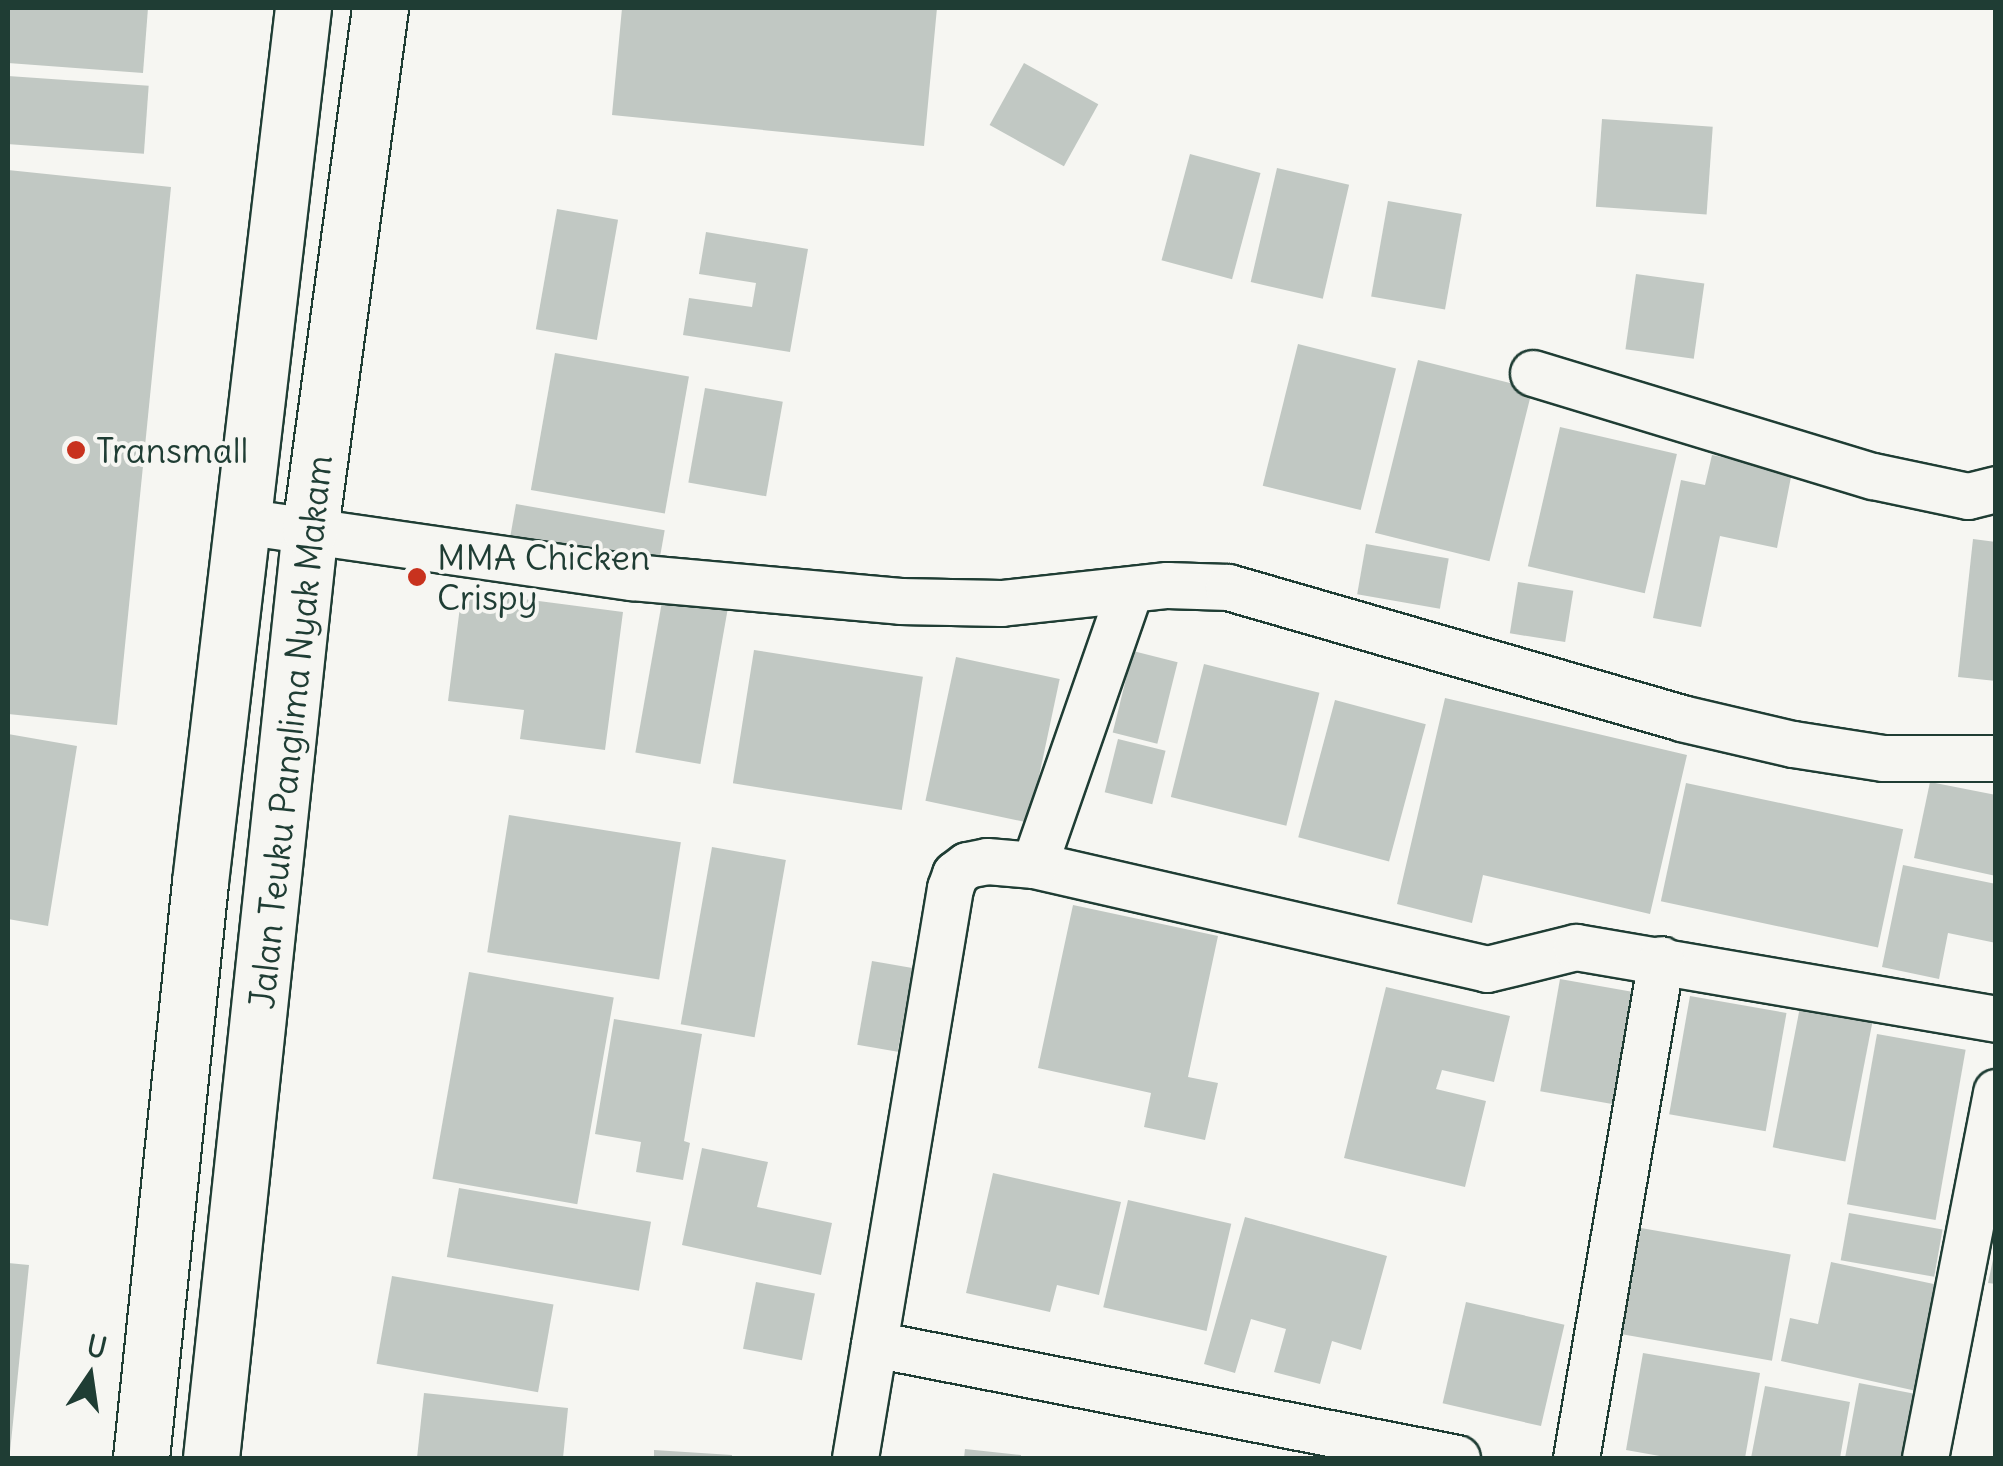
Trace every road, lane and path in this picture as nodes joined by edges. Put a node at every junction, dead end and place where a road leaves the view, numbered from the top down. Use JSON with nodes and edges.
{"nodes":[{"id":1,"x":303,"y":8,"type":"edge"},
{"id":2,"x":380,"y":8,"type":"edge"},
{"id":3,"x":1533,"y":374,"type":"dead end"},
{"id":4,"x":1996,"y":489,"type":"edge"},
{"id":5,"x":241,"y":521,"type":"junction"},
{"id":6,"x":310,"y":530,"type":"junction"},
{"id":7,"x":1130,"y":590,"type":"junction"},
{"id":8,"x":1996,"y":758,"type":"edge"},
{"id":9,"x":1034,"y":865,"type":"junction"},
{"id":10,"x":1661,"y":959,"type":"junction"},
{"id":11,"x":1996,"y":1019,"type":"edge"},
{"id":12,"x":1996,"y":1092,"type":"edge"},
{"id":13,"x":167,"y":1236,"type":"junction"},
{"id":14,"x":236,"y":1244,"type":"junction"},
{"id":15,"x":874,"y":1344,"type":"junction"},
{"id":16,"x":1302,"y":1443,"type":"edge"},
{"id":17,"x":142,"y":1458,"type":"edge"},
{"id":18,"x":212,"y":1458,"type":"edge"},
{"id":19,"x":855,"y":1458,"type":"edge"},
{"id":20,"x":1457,"y":1458,"type":"edge"},
{"id":21,"x":1576,"y":1458,"type":"edge"},
{"id":22,"x":1926,"y":1458,"type":"edge"}],
"edges":[{"from":1,"to":5,"type":"main road","name":"Jalan Teuku Panglima Nyak Makam"},
{"from":2,"to":6,"type":"main road","name":"Jalan Teuku Panglima Nyak Makam"},
{"from":3,"to":4,"type":"street"},
{"from":5,"to":6,"type":"street"},
{"from":5,"to":13,"type":"main road","name":"Jalan Teuku Panglima Nyak Makam"},
{"from":6,"to":7,"type":"street"},
{"from":6,"to":14,"type":"main road","name":"Jalan Teuku Panglima Nyak Makam"},
{"from":7,"to":8,"type":"street"},
{"from":7,"to":9,"type":"street"},
{"from":9,"to":10,"type":"street"},
{"from":9,"to":15,"type":"street"},
{"from":10,"to":11,"type":"street"},
{"from":10,"to":21,"type":"street"},
{"from":12,"to":22,"type":"street"},
{"from":13,"to":14,"type":"main road"},
{"from":13,"to":17,"type":"main road","name":"Jalan Teuku Panglima Nyak Makam"},
{"from":14,"to":18,"type":"main road","name":"Jalan Teuku Panglima Nyak Makam"},
{"from":15,"to":16,"type":"street"},
{"from":15,"to":19,"type":"street"},
{"from":16,"to":20,"type":"street"}]}
